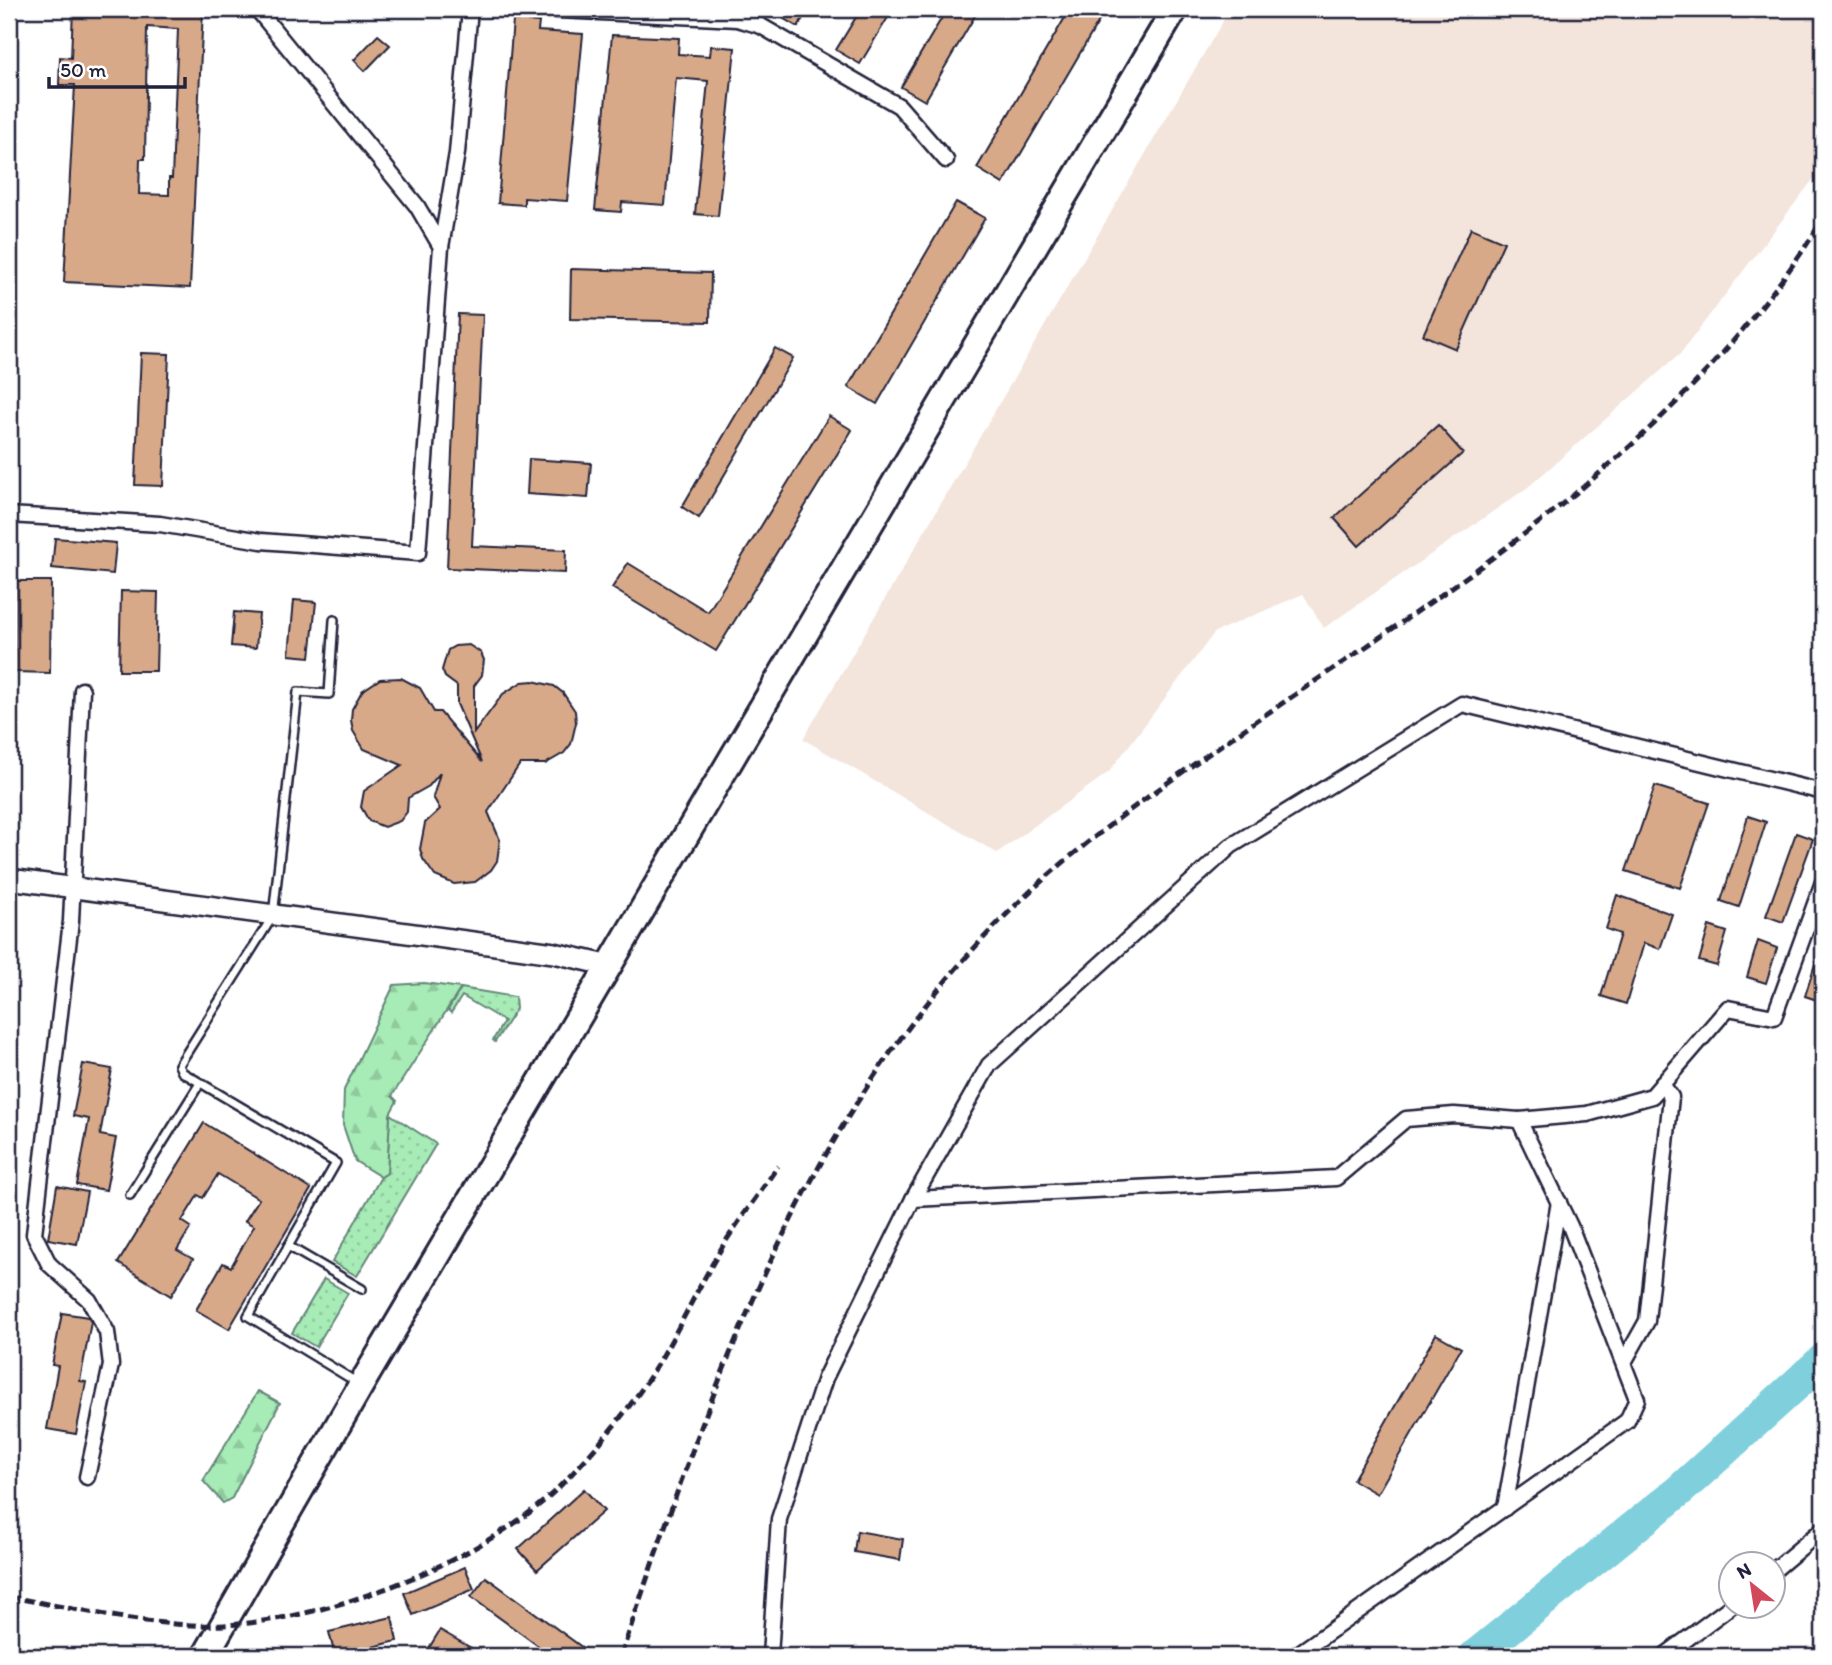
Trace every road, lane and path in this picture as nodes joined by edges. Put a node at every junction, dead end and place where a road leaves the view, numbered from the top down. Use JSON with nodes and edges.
{"nodes":[{"id":1,"x":257,"y":9,"type":"edge"},
{"id":2,"x":470,"y":9,"type":"edge"},
{"id":3,"x":540,"y":9,"type":"edge"},
{"id":4,"x":1175,"y":9,"type":"edge"},
{"id":5,"x":946,"y":160,"type":"dead end"},
{"id":6,"x":441,"y":247,"type":"junction"},
{"id":7,"x":9,"y":515,"type":"edge"},
{"id":8,"x":334,"y":620,"type":"dead end"},
{"id":9,"x":82,"y":690,"type":"dead end"},
{"id":10,"x":1823,"y":792,"type":"edge"},
{"id":11,"x":9,"y":879,"type":"edge"},
{"id":12,"x":1823,"y":882,"type":"edge"},
{"id":13,"x":73,"y":889,"type":"junction"},
{"id":14,"x":273,"y":916,"type":"junction"},
{"id":15,"x":611,"y":966,"type":"junction"},
{"id":16,"x":200,"y":1083,"type":"junction"},
{"id":17,"x":1662,"y":1084,"type":"junction"},
{"id":18,"x":1519,"y":1119,"type":"junction"},
{"id":19,"x":130,"y":1195,"type":"dead end"},
{"id":20,"x":913,"y":1199,"type":"junction"},
{"id":21,"x":1559,"y":1202,"type":"junction"},
{"id":22,"x":288,"y":1246,"type":"junction"},
{"id":23,"x":362,"y":1289,"type":"dead end"},
{"id":24,"x":1623,"y":1362,"type":"junction"},
{"id":25,"x":361,"y":1385,"type":"junction"},
{"id":26,"x":87,"y":1477,"type":"dead end"},
{"id":27,"x":1505,"y":1508,"type":"junction"},
{"id":28,"x":1823,"y":1530,"type":"edge"},
{"id":29,"x":1786,"y":1561,"type":"edge"},
{"id":30,"x":1716,"y":1616,"type":"edge"},
{"id":31,"x":205,"y":1656,"type":"edge"},
{"id":32,"x":771,"y":1656,"type":"edge"},
{"id":33,"x":1295,"y":1656,"type":"edge"},
{"id":34,"x":1664,"y":1656,"type":"edge"}],
"edges":[{"from":1,"to":6,"type":"street"},
{"from":2,"to":6,"type":"street"},
{"from":3,"to":5,"type":"street"},
{"from":4,"to":15,"type":"highway"},
{"from":6,"to":7,"type":"street"},
{"from":8,"to":14,"type":"lane"},
{"from":9,"to":13,"type":"street"},
{"from":10,"to":20,"type":"street"},
{"from":11,"to":13,"type":"street"},
{"from":12,"to":17,"type":"street"},
{"from":13,"to":14,"type":"street"},
{"from":13,"to":26,"type":"street"},
{"from":14,"to":15,"type":"street"},
{"from":14,"to":16,"type":"lane"},
{"from":15,"to":25,"type":"highway"},
{"from":16,"to":19,"type":"lane"},
{"from":16,"to":22,"type":"lane"},
{"from":17,"to":18,"type":"street"},
{"from":17,"to":24,"type":"street"},
{"from":18,"to":20,"type":"street"},
{"from":18,"to":21,"type":"street"},
{"from":20,"to":32,"type":"street"},
{"from":21,"to":24,"type":"street"},
{"from":21,"to":27,"type":"street"},
{"from":22,"to":23,"type":"lane"},
{"from":22,"to":25,"type":"lane"},
{"from":24,"to":27,"type":"street"},
{"from":25,"to":31,"type":"highway"},
{"from":27,"to":33,"type":"street"},
{"from":28,"to":29,"type":"street"},
{"from":30,"to":34,"type":"street"}]}
